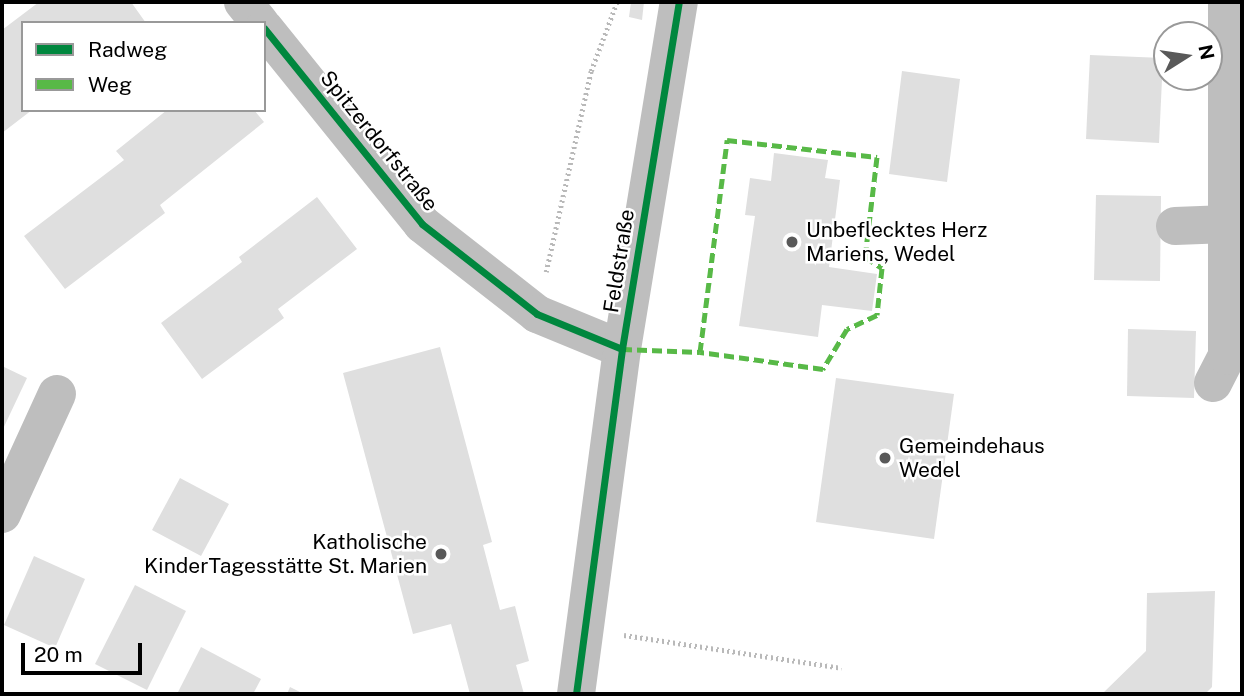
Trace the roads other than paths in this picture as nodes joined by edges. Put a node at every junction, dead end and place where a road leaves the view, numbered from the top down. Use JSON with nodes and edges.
{"nodes":[{"id":1,"x":243,"y":2,"type":"edge"},
{"id":2,"x":679,"y":2,"type":"edge"},
{"id":3,"x":1227,"y":2,"type":"edge"},
{"id":4,"x":258,"y":21,"type":"edge"},
{"id":5,"x":266,"y":30,"type":"edge"},
{"id":6,"x":1227,"y":224,"type":"junction"},
{"id":7,"x":1175,"y":226,"type":"dead end"},
{"id":8,"x":1236,"y":280,"type":"edge"},
{"id":9,"x":622,"y":349,"type":"junction"},
{"id":10,"x":1213,"y":383,"type":"dead end"},
{"id":11,"x":57,"y":394,"type":"dead end"},
{"id":12,"x":2,"y":514,"type":"edge"},
{"id":13,"x":576,"y":694,"type":"edge"}],
"edges":[{"from":1,"to":4,"type":"street"},
{"from":2,"to":9,"type":"street","name":"Feldstraße"},
{"from":3,"to":6,"type":"street"},
{"from":5,"to":9,"type":"street","name":"Spitzerdorfstraße"},
{"from":6,"to":7,"type":"street"},
{"from":6,"to":8,"type":"street"},
{"from":8,"to":10,"type":"street"},
{"from":9,"to":13,"type":"street","name":"Feldstraße"},
{"from":11,"to":12,"type":"street"}]}
